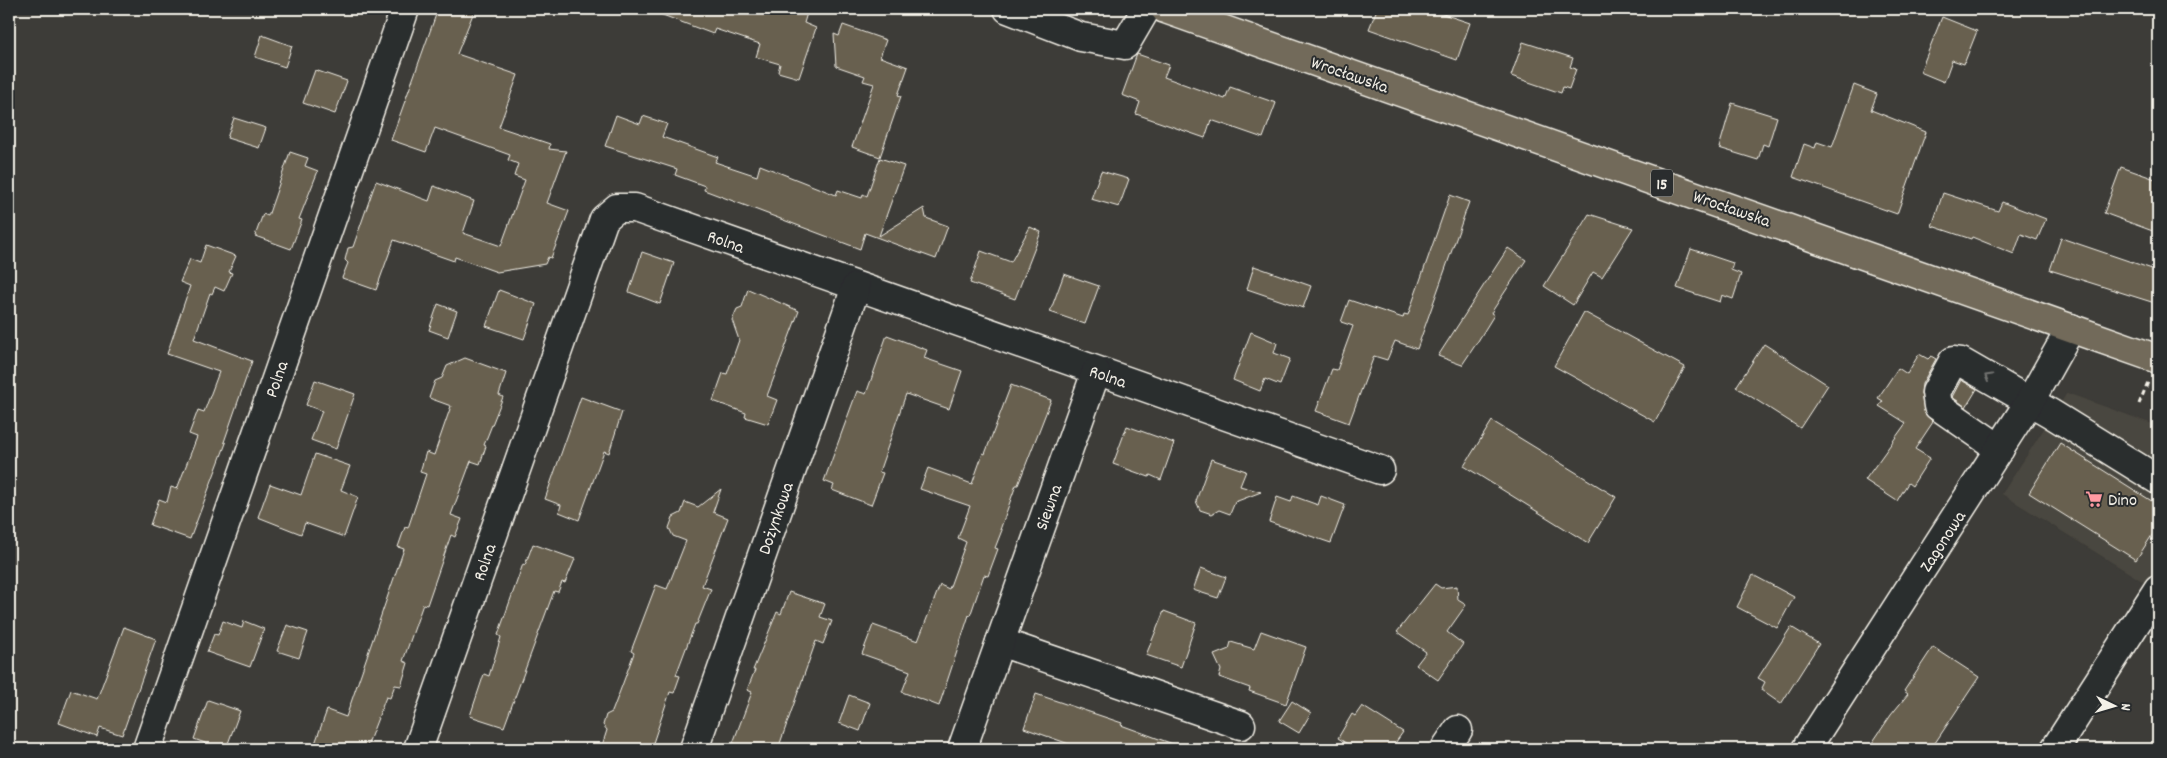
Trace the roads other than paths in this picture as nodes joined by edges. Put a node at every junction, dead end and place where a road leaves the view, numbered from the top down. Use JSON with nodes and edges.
{"nodes":[{"id":1,"x":405,"y":9,"type":"edge"},
{"id":2,"x":1008,"y":9,"type":"edge"},
{"id":3,"x":1146,"y":9,"type":"edge"},
{"id":4,"x":1165,"y":9,"type":"edge"},
{"id":5,"x":856,"y":287,"type":"junction"},
{"id":6,"x":2071,"y":328,"type":"junction"},
{"id":7,"x":2158,"y":359,"type":"edge"},
{"id":8,"x":1096,"y":372,"type":"junction"},
{"id":9,"x":2030,"y":401,"type":"junction"},
{"id":10,"x":2000,"y":450,"type":"junction"},
{"id":11,"x":1380,"y":470,"type":"dead end"},
{"id":12,"x":2158,"y":480,"type":"edge"},
{"id":13,"x":2158,"y":589,"type":"edge"},
{"id":14,"x":1000,"y":642,"type":"junction"},
{"id":15,"x":1241,"y":725,"type":"dead end"},
{"id":16,"x":147,"y":749,"type":"edge"},
{"id":17,"x":418,"y":749,"type":"edge"},
{"id":18,"x":694,"y":749,"type":"edge"},
{"id":19,"x":962,"y":749,"type":"edge"},
{"id":20,"x":1806,"y":749,"type":"edge"},
{"id":21,"x":2055,"y":749,"type":"edge"}],
"edges":[{"from":1,"to":16,"type":"street","name":"Polna"},
{"from":2,"to":3,"type":"street"},
{"from":4,"to":6,"type":"main road","name":"Wrocławska","number":"15"},
{"from":5,"to":8,"type":"street","name":"Rolna"},
{"from":5,"to":17,"type":"street","name":"Rolna"},
{"from":5,"to":18,"type":"street","name":"Dożynkowa"},
{"from":6,"to":7,"type":"main road","name":"Wrocławska","number":"15"},
{"from":6,"to":9,"type":"street","name":"Zagonowa"},
{"from":8,"to":11,"type":"street","name":"Rolna"},
{"from":8,"to":14,"type":"street","name":"Siewna"},
{"from":9,"to":10,"type":"street","name":"Zagonowa"},
{"from":9,"to":10,"type":"street","one_way":true},
{"from":9,"to":12,"type":"street"},
{"from":10,"to":20,"type":"street","name":"Zagonowa"},
{"from":13,"to":21,"type":"street"},
{"from":14,"to":15,"type":"street"},
{"from":14,"to":19,"type":"street","name":"Siewna"}]}
